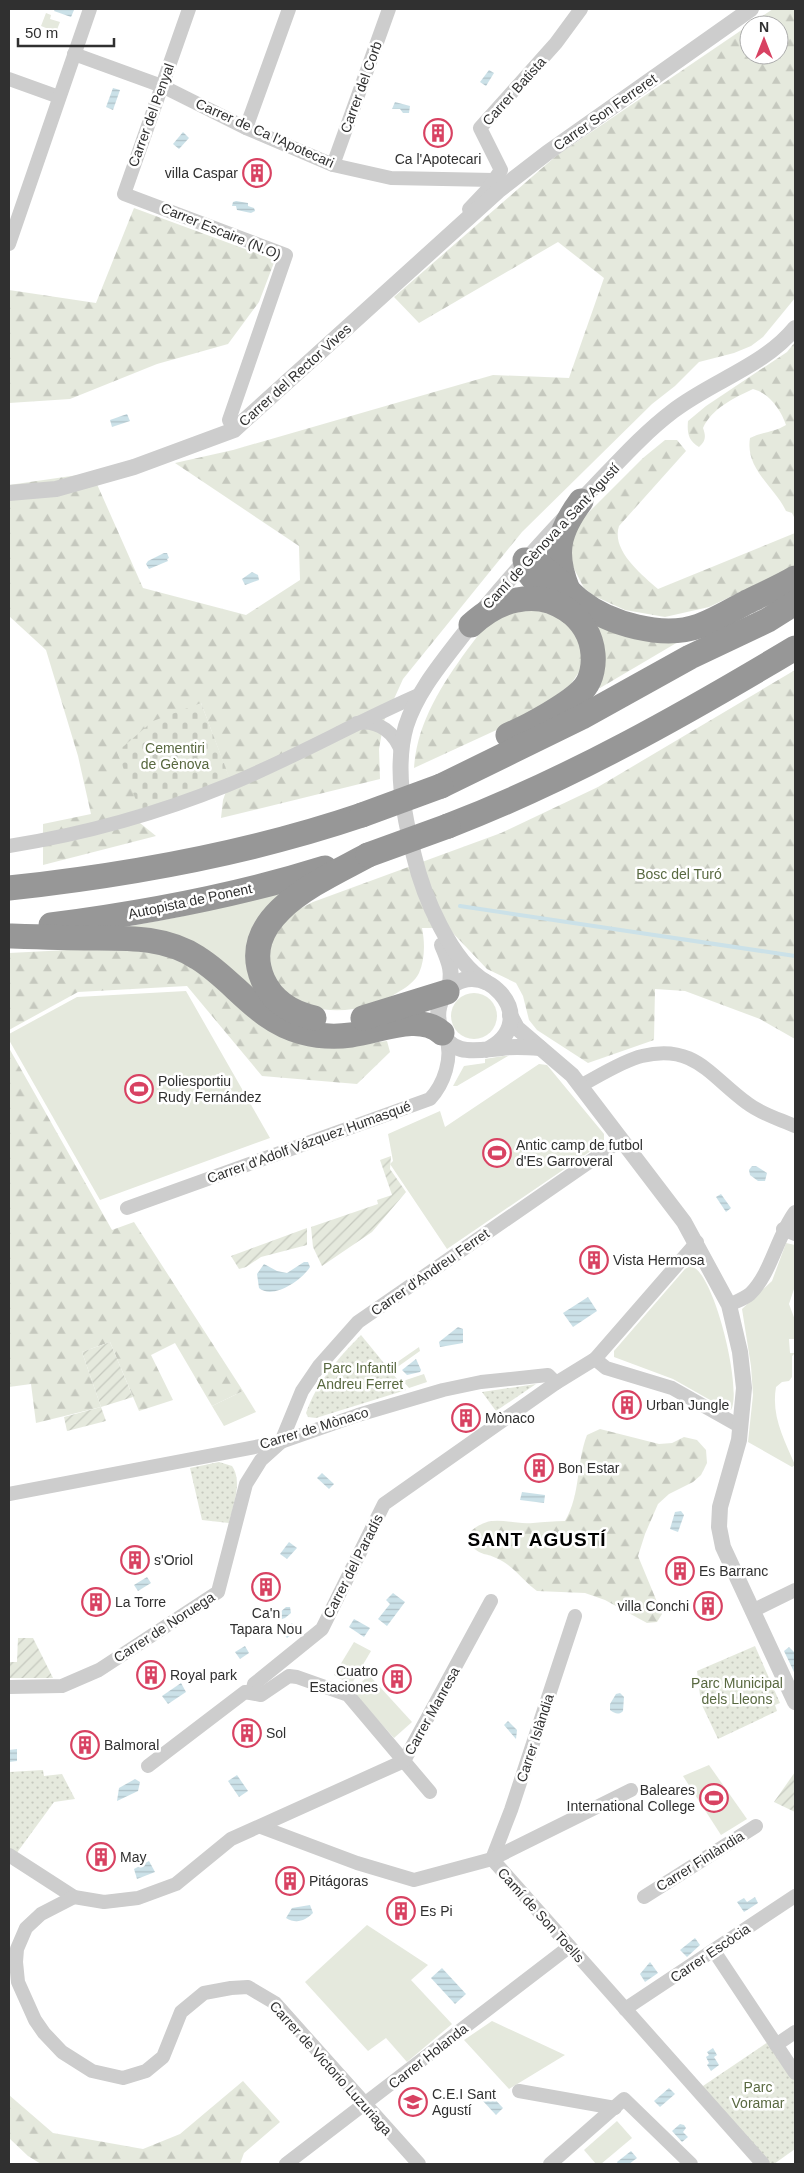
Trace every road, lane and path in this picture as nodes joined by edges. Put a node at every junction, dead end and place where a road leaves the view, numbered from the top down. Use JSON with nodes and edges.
{"nodes":[{"id":1,"x":90,"y":9,"type":"edge"},
{"id":2,"x":189,"y":9,"type":"edge"},
{"id":3,"x":289,"y":9,"type":"edge"},
{"id":4,"x":389,"y":9,"type":"edge"},
{"id":5,"x":581,"y":9,"type":"edge"},
{"id":6,"x":751,"y":9,"type":"edge"},
{"id":7,"x":74,"y":54,"type":"junction"},
{"id":8,"x":9,"y":79,"type":"edge"},
{"id":9,"x":162,"y":86,"type":"junction"},
{"id":10,"x":59,"y":97,"type":"junction"},
{"id":11,"x":246,"y":128,"type":"junction"},
{"id":12,"x":333,"y":165,"type":"junction"},
{"id":13,"x":494,"y":180,"type":"junction"},
{"id":14,"x":124,"y":194,"type":"joint"},
{"id":15,"x":464,"y":222,"type":"junction"},
{"id":16,"x":9,"y":244,"type":"edge"},
{"id":17,"x":795,"y":328,"type":"edge"},
{"id":18,"x":234,"y":430,"type":"junction"},
{"id":19,"x":9,"y":493,"type":"edge"},
{"id":20,"x":581,"y":501,"type":"junction"},
{"id":21,"x":525,"y":560,"type":"junction"},
{"id":22,"x":795,"y":578,"type":"edge"},
{"id":23,"x":795,"y":586,"type":"edge"},
{"id":24,"x":568,"y":601,"type":"junction"},
{"id":25,"x":795,"y":603,"type":"edge"},
{"id":26,"x":470,"y":625,"type":"junction"},
{"id":27,"x":795,"y":648,"type":"edge"},
{"id":28,"x":690,"y":657,"type":"junction"},
{"id":29,"x":421,"y":694,"type":"junction"},
{"id":30,"x":356,"y":723,"type":"junction"},
{"id":31,"x":402,"y":754,"type":"junction"},
{"id":32,"x":441,"y":786,"type":"junction"},
{"id":33,"x":9,"y":846,"type":"edge"},
{"id":34,"x":368,"y":855,"type":"junction"},
{"id":35,"x":9,"y":888,"type":"edge"},
{"id":36,"x":438,"y":923,"type":"junction"},
{"id":37,"x":9,"y":930,"type":"edge"},
{"id":38,"x":9,"y":936,"type":"edge"},
{"id":39,"x":486,"y":982,"type":"junction"},
{"id":40,"x":447,"y":992,"type":"junction"},
{"id":41,"x":510,"y":1014,"type":"junction"},
{"id":42,"x":444,"y":1036,"type":"junction"},
{"id":43,"x":540,"y":1048,"type":"junction"},
{"id":44,"x":481,"y":1051,"type":"junction"},
{"id":45,"x":443,"y":1079,"type":"junction"},
{"id":46,"x":580,"y":1086,"type":"junction"},
{"id":47,"x":795,"y":1126,"type":"edge"},
{"id":48,"x":621,"y":1140,"type":"junction"},
{"id":49,"x":127,"y":1208,"type":"dead end"},
{"id":50,"x":795,"y":1212,"type":"edge"},
{"id":51,"x":789,"y":1232,"type":"edge"},
{"id":52,"x":696,"y":1242,"type":"junction"},
{"id":53,"x":729,"y":1305,"type":"junction"},
{"id":54,"x":595,"y":1359,"type":"junction"},
{"id":55,"x":556,"y":1383,"type":"junction"},
{"id":56,"x":741,"y":1427,"type":"junction"},
{"id":57,"x":281,"y":1442,"type":"junction"},
{"id":58,"x":9,"y":1494,"type":"edge"},
{"id":59,"x":795,"y":1590,"type":"edge"},
{"id":60,"x":491,"y":1601,"type":"dead end"},
{"id":61,"x":752,"y":1611,"type":"junction"},
{"id":62,"x":575,"y":1616,"type":"dead end"},
{"id":63,"x":9,"y":1687,"type":"edge"},
{"id":64,"x":252,"y":1693,"type":"junction"},
{"id":65,"x":795,"y":1702,"type":"edge"},
{"id":66,"x":404,"y":1761,"type":"junction"},
{"id":67,"x":148,"y":1766,"type":"dead end"},
{"id":68,"x":631,"y":1790,"type":"dead end"},
{"id":69,"x":430,"y":1792,"type":"dead end"},
{"id":70,"x":756,"y":1826,"type":"dead end"},
{"id":71,"x":260,"y":1827,"type":"junction"},
{"id":72,"x":9,"y":1855,"type":"edge"},
{"id":73,"x":492,"y":1859,"type":"junction"},
{"id":74,"x":795,"y":1896,"type":"edge"},
{"id":75,"x":74,"y":1897,"type":"junction"},
{"id":76,"x":644,"y":1897,"type":"dead end"},
{"id":77,"x":569,"y":1947,"type":"junction"},
{"id":78,"x":714,"y":1951,"type":"junction"},
{"id":79,"x":12,"y":1961,"type":"edge"},
{"id":80,"x":625,"y":2010,"type":"junction"},
{"id":81,"x":795,"y":2032,"type":"edge"},
{"id":82,"x":776,"y":2045,"type":"junction"},
{"id":83,"x":795,"y":2073,"type":"edge"},
{"id":84,"x":519,"y":2091,"type":"dead end"},
{"id":85,"x":365,"y":2105,"type":"junction"},
{"id":86,"x":615,"y":2108,"type":"junction"},
{"id":87,"x":286,"y":2164,"type":"edge"},
{"id":88,"x":419,"y":2164,"type":"edge"},
{"id":89,"x":550,"y":2164,"type":"edge"},
{"id":90,"x":691,"y":2164,"type":"edge"},
{"id":91,"x":763,"y":2164,"type":"edge"}],
"edges":[{"from":1,"to":7,"type":"street"},
{"from":2,"to":9,"type":"street","name":"Carrer del Penyal"},
{"from":3,"to":11,"type":"street"},
{"from":4,"to":12,"type":"street","name":"Carrer del Corb"},
{"from":5,"to":13,"type":"street","name":"Carrer Batista"},
{"from":6,"to":15,"type":"street","name":"Carrer Son Ferreret"},
{"from":7,"to":9,"type":"street","name":"Carrer de Ca l'Apotecari"},
{"from":7,"to":10,"type":"street"},
{"from":8,"to":10,"type":"street"},
{"from":9,"to":11,"type":"street","name":"Carrer de Ca l'Apotecari"},
{"from":9,"to":14,"type":"street","name":"Carrer del Penyal"},
{"from":10,"to":16,"type":"street"},
{"from":11,"to":12,"type":"street","name":"Carrer de Ca l'Apotecari"},
{"from":12,"to":13,"type":"street","name":"Carrer de Ca l'Apotecari"},
{"from":13,"to":15,"type":"street"},
{"from":14,"to":18,"type":"street","name":"Carrer Escaire (N.O)"},
{"from":15,"to":18,"type":"street","name":"Carrer del Rector Vives"},
{"from":17,"to":20,"type":"street","name":"Camí de Gènova a Sant Agustí"},
{"from":18,"to":19,"type":"street","name":"Carrer del Rector Vives"},
{"from":20,"to":21,"type":"street","name":"Camí de Gènova a Sant Agustí"},
{"from":20,"to":24,"type":"highway"},
{"from":21,"to":24,"type":"highway"},
{"from":21,"to":26,"type":"street","name":"Camí de Gènova a Sant Agustí"},
{"from":22,"to":24,"type":"highway"},
{"from":23,"to":28,"type":"highway"},
{"from":24,"to":26,"type":"highway"},
{"from":24,"to":32,"type":"highway"},
{"from":25,"to":28,"type":"highway"},
{"from":26,"to":29,"type":"street","name":"Camí de Gènova a Sant Agustí"},
{"from":27,"to":34,"type":"highway","bridge":true},
{"from":28,"to":32,"type":"highway"},
{"from":29,"to":30,"type":"street"},
{"from":29,"to":31,"type":"street","name":"Camí de Gènova a Sant Agustí"},
{"from":30,"to":31,"type":"street"},
{"from":30,"to":33,"type":"street"},
{"from":31,"to":36,"type":"street","name":"Camí de Gènova a Sant Agustí"},
{"from":32,"to":35,"type":"highway","bridge":true},
{"from":34,"to":37,"type":"highway","name":"Autopista de Ponent"},
{"from":34,"to":40,"type":"highway"},
{"from":36,"to":39,"type":"street","name":"Camí de Gènova a Sant Agustí"},
{"from":36,"to":40,"type":"street","name":"Camí de Gènova a Sant Agustí"},
{"from":38,"to":42,"type":"highway"},
{"from":39,"to":40,"type":"street"},
{"from":39,"to":41,"type":"street"},
{"from":40,"to":42,"type":"street"},
{"from":41,"to":43,"type":"street"},
{"from":41,"to":44,"type":"street"},
{"from":42,"to":44,"type":"street"},
{"from":42,"to":45,"type":"street","name":"Carrer d'Adolf Vázquez Humasqué"},
{"from":43,"to":44,"type":"street"},
{"from":43,"to":46,"type":"street"},
{"from":44,"to":45,"type":"street"},
{"from":45,"to":49,"type":"street","name":"Carrer d'Adolf Vázquez Humasqué"},
{"from":46,"to":47,"type":"street"},
{"from":46,"to":48,"type":"street"},
{"from":48,"to":52,"type":"street"},
{"from":48,"to":57,"type":"street","name":"Carrer d'Andreu Ferret"},
{"from":50,"to":51,"type":"street"},
{"from":51,"to":53,"type":"street"},
{"from":52,"to":53,"type":"street"},
{"from":52,"to":54,"type":"street"},
{"from":53,"to":56,"type":"street"},
{"from":54,"to":55,"type":"street","name":"Carrer del Paradís"},
{"from":54,"to":56,"type":"street"},
{"from":55,"to":57,"type":"street","name":"Carrer de Mònaco"},
{"from":55,"to":64,"type":"street","name":"Carrer del Paradís"},
{"from":56,"to":61,"type":"street"},
{"from":57,"to":58,"type":"street","name":"Carrer de Mònaco"},
{"from":57,"to":63,"type":"street","name":"Carrer de Noruega"},
{"from":59,"to":61,"type":"street"},
{"from":60,"to":66,"type":"street","name":"Carrer Manresa"},
{"from":61,"to":65,"type":"street"},
{"from":62,"to":73,"type":"street","name":"Carrer Islàndia"},
{"from":64,"to":66,"type":"street"},
{"from":64,"to":67,"type":"street"},
{"from":66,"to":69,"type":"street"},
{"from":66,"to":71,"type":"street","name":"Carrer Manresa"},
{"from":68,"to":73,"type":"street"},
{"from":70,"to":76,"type":"street","name":"Carrer Finlàndia"},
{"from":71,"to":73,"type":"street","name":"Camí de Son Toells"},
{"from":71,"to":75,"type":"street"},
{"from":72,"to":75,"type":"street"},
{"from":73,"to":77,"type":"street","name":"Camí de Son Toells"},
{"from":74,"to":78,"type":"street","name":"Carrer Escòcia"},
{"from":75,"to":79,"type":"street","name":"Carrer de Victorio Luzuriaga"},
{"from":77,"to":80,"type":"street","name":"Camí de Son Toells"},
{"from":77,"to":85,"type":"street","name":"Carrer Holanda"},
{"from":78,"to":80,"type":"street","name":"Carrer Escòcia"},
{"from":78,"to":82,"type":"street"},
{"from":79,"to":85,"type":"street","name":"Carrer de Victorio Luzuriaga"},
{"from":80,"to":91,"type":"street","name":"Camí de Son Toells"},
{"from":81,"to":82,"type":"street"},
{"from":82,"to":83,"type":"street"},
{"from":84,"to":86,"type":"street"},
{"from":85,"to":87,"type":"street","name":"Carrer Holanda"},
{"from":85,"to":88,"type":"street","name":"Carrer de Victorio Luzuriaga"},
{"from":86,"to":89,"type":"street"},
{"from":86,"to":90,"type":"street"}]}
